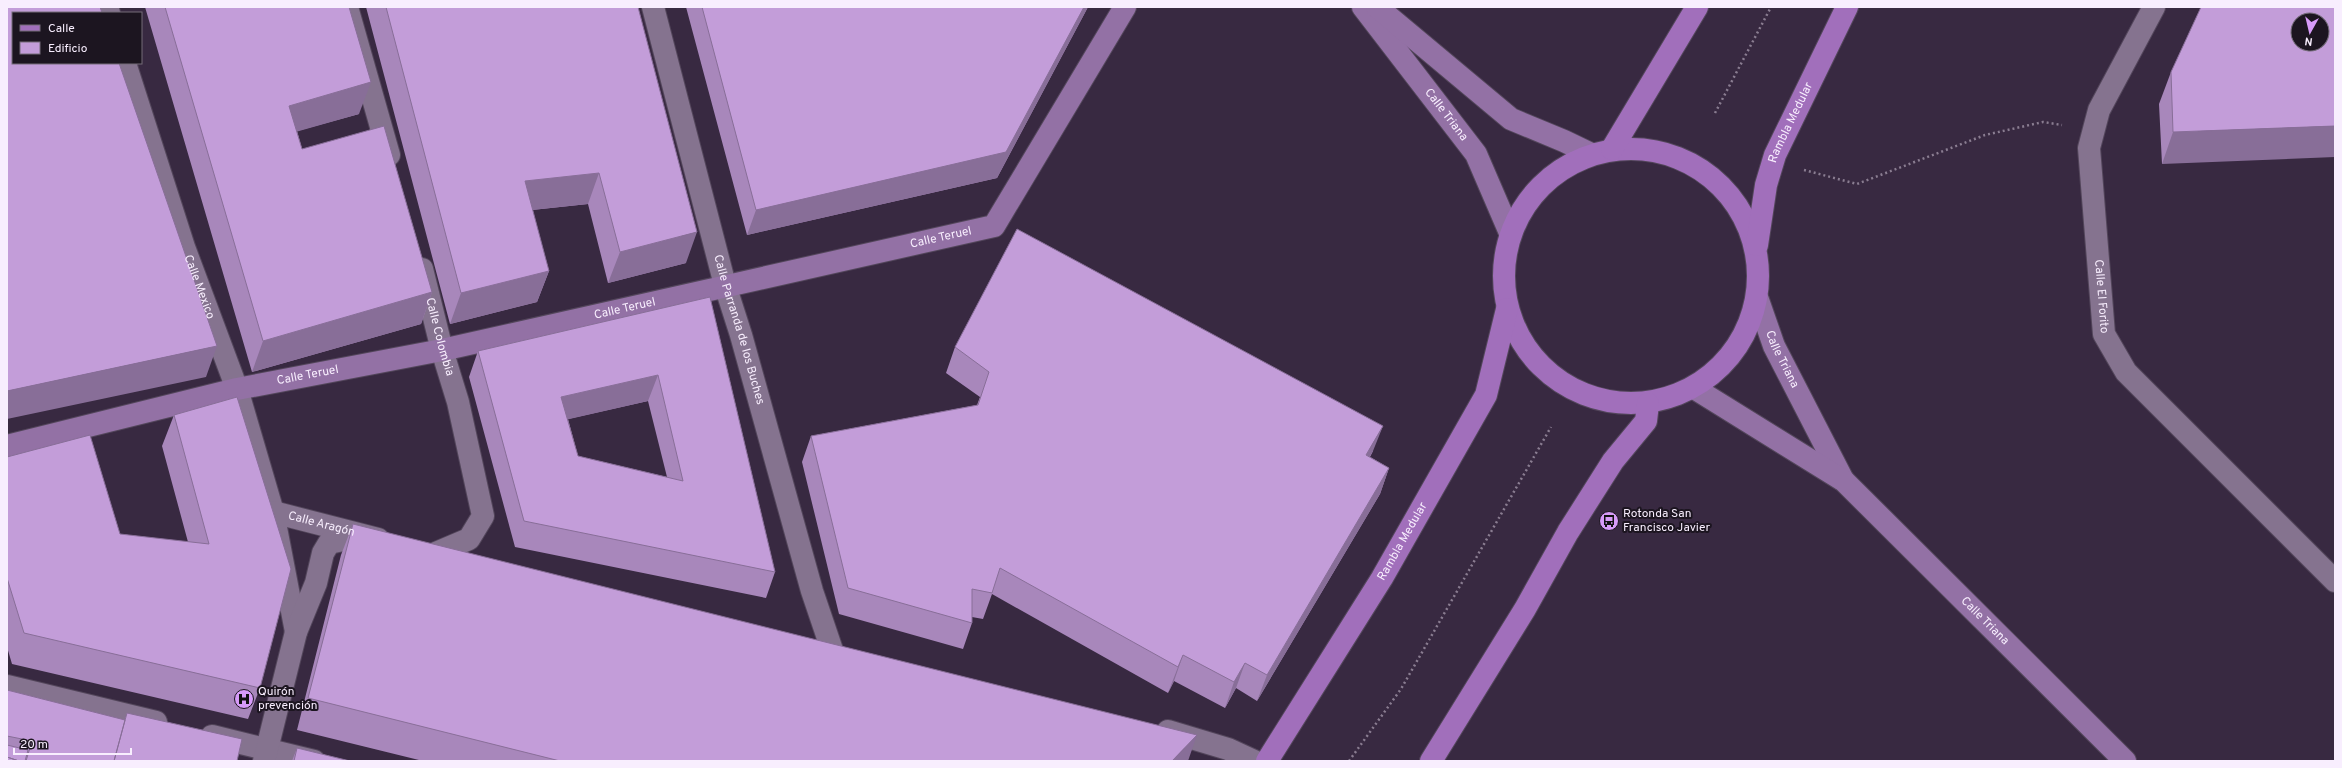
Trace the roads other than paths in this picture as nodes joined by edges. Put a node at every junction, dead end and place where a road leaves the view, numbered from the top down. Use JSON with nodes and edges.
{"nodes":[{"id":1,"x":347,"y":7,"type":"edge"},
{"id":2,"x":653,"y":7,"type":"edge"},
{"id":3,"x":1125,"y":7,"type":"edge"},
{"id":4,"x":1363,"y":7,"type":"edge"},
{"id":5,"x":1377,"y":7,"type":"edge"},
{"id":6,"x":1697,"y":7,"type":"edge"},
{"id":7,"x":1847,"y":7,"type":"edge"},
{"id":8,"x":2154,"y":7,"type":"edge"},
{"id":9,"x":125,"y":64,"type":"edge"},
{"id":10,"x":1612,"y":149,"type":"junction"},
{"id":11,"x":1591,"y":154,"type":"junction"},
{"id":12,"x":395,"y":175,"type":"edge"},
{"id":13,"x":1510,"y":233,"type":"junction"},
{"id":14,"x":1756,"y":246,"type":"junction"},
{"id":15,"x":417,"y":252,"type":"edge"},
{"id":16,"x":725,"y":285,"type":"junction"},
{"id":17,"x":1758,"y":300,"type":"junction"},
{"id":18,"x":1507,"y":309,"type":"junction"},
{"id":19,"x":442,"y":350,"type":"junction"},
{"id":20,"x":1694,"y":388,"type":"junction"},
{"id":21,"x":237,"y":389,"type":"junction"},
{"id":22,"x":1648,"y":404,"type":"junction"},
{"id":23,"x":7,"y":446,"type":"edge"},
{"id":24,"x":1844,"y":482,"type":"junction"},
{"id":25,"x":273,"y":512,"type":"junction"},
{"id":26,"x":365,"y":535,"type":"junction"},
{"id":27,"x":436,"y":553,"type":"junction"},
{"id":28,"x":467,"y":561,"type":"edge"},
{"id":29,"x":2335,"y":581,"type":"edge"},
{"id":30,"x":296,"y":632,"type":"junction"},
{"id":31,"x":809,"y":644,"type":"edge"},
{"id":32,"x":832,"y":650,"type":"junction"},
{"id":33,"x":855,"y":656,"type":"edge"},
{"id":34,"x":7,"y":686,"type":"edge"},
{"id":35,"x":1147,"y":725,"type":"edge"},
{"id":36,"x":266,"y":755,"type":"edge"},
{"id":37,"x":314,"y":761,"type":"edge"},
{"id":38,"x":1254,"y":761,"type":"edge"},
{"id":39,"x":1267,"y":761,"type":"edge"},
{"id":40,"x":1431,"y":761,"type":"edge"},
{"id":41,"x":2125,"y":761,"type":"edge"}],
"edges":[{"from":1,"to":12,"type":"street"},
{"from":2,"to":16,"type":"street","name":"Calle Parranda de los Buches"},
{"from":3,"to":16,"type":"street","name":"Calle Teruel"},
{"from":4,"to":13,"type":"street","name":"Calle Triana"},
{"from":5,"to":11,"type":"street"},
{"from":6,"to":10,"type":"main road"},
{"from":7,"to":14,"type":"main road","name":"Rambla Medular"},
{"from":8,"to":29,"type":"street","name":"Calle El Forito"},
{"from":9,"to":21,"type":"street","name":"Calle Mexico"},
{"from":10,"to":11,"type":"main road"},
{"from":10,"to":14,"type":"main road"},
{"from":11,"to":13,"type":"main road"},
{"from":13,"to":18,"type":"main road"},
{"from":14,"to":17,"type":"main road"},
{"from":15,"to":19,"type":"street","name":"Calle Colombia"},
{"from":16,"to":19,"type":"street","name":"Calle Teruel"},
{"from":16,"to":32,"type":"street","name":"Calle Parranda de los Buches"},
{"from":17,"to":20,"type":"main road"},
{"from":17,"to":24,"type":"street","name":"Calle Triana"},
{"from":18,"to":22,"type":"main road"},
{"from":18,"to":39,"type":"main road","name":"Rambla Medular"},
{"from":19,"to":21,"type":"street","name":"Calle Teruel"},
{"from":19,"to":27,"type":"street","name":"Calle Colombia"},
{"from":20,"to":22,"type":"main road"},
{"from":20,"to":24,"type":"street","name":"Calle Triana"},
{"from":21,"to":23,"type":"street","name":"Calle Teruel"},
{"from":21,"to":25,"type":"street","name":"Calle Mexico"},
{"from":22,"to":40,"type":"main road"},
{"from":24,"to":41,"type":"street","name":"Calle Triana"},
{"from":25,"to":26,"type":"street","name":"Calle Aragón"},
{"from":25,"to":30,"type":"street","name":"Calle Mexico"},
{"from":26,"to":27,"type":"street","name":"Calle Aragón"},
{"from":26,"to":30,"type":"street"},
{"from":27,"to":28,"type":"street","name":"Calle Aragón"},
{"from":30,"to":36,"type":"street"},
{"from":31,"to":32,"type":"street"},
{"from":32,"to":33,"type":"street"},
{"from":34,"to":36,"type":"street"},
{"from":35,"to":38,"type":"street"},
{"from":36,"to":37,"type":"street"}]}
